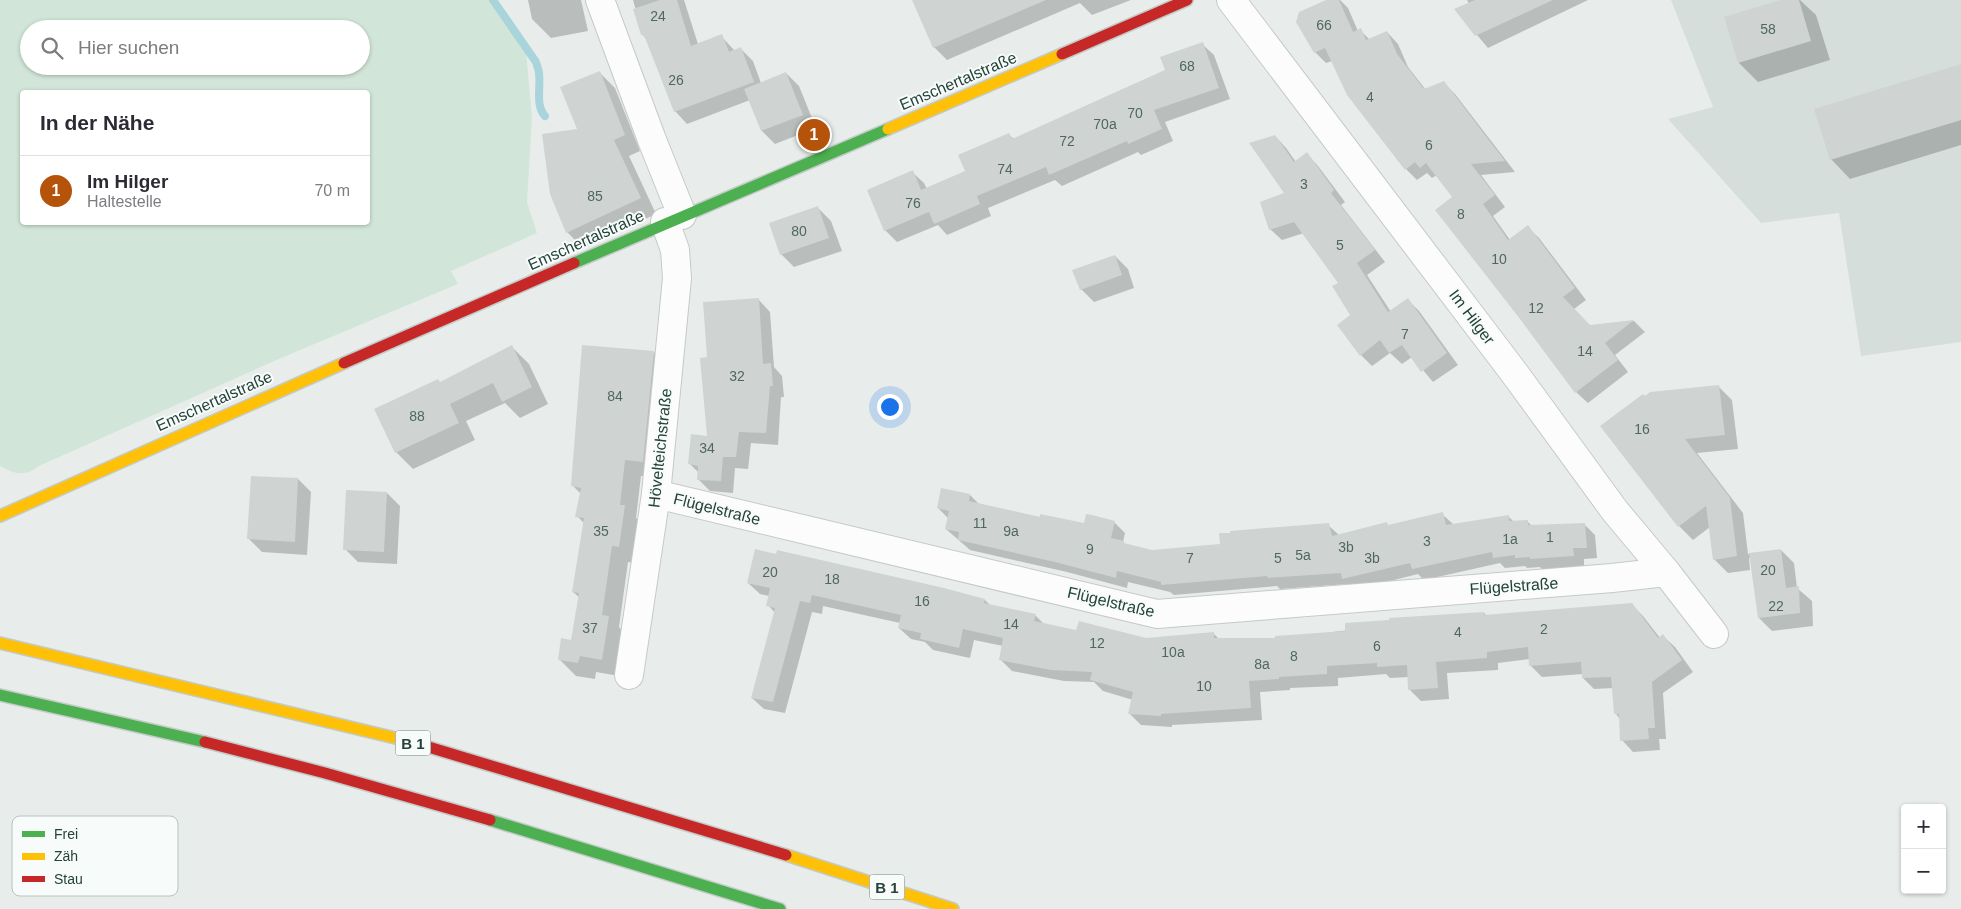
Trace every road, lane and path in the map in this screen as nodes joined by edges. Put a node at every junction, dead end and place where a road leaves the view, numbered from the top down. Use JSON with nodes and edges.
{"nodes":[{"id":1,"x":600,"y":0,"type":"edge"},
{"id":2,"x":1187,"y":0,"type":"edge"},
{"id":3,"x":1231,"y":0,"type":"edge"},
{"id":4,"x":674,"y":219,"type":"junction"},
{"id":5,"x":656,"y":494,"type":"junction"},
{"id":6,"x":1,"y":513,"type":"edge"},
{"id":7,"x":1666,"y":572,"type":"junction"},
{"id":8,"x":1714,"y":634,"type":"dead end"},
{"id":9,"x":0,"y":643,"type":"edge"},
{"id":10,"x":629,"y":675,"type":"dead end"},
{"id":11,"x":0,"y":695,"type":"edge"},
{"id":12,"x":780,"y":909,"type":"edge"},
{"id":13,"x":953,"y":909,"type":"edge"}],
"edges":[{"from":1,"to":4,"type":"street","name":"Hövelteichstraße"},
{"from":2,"to":4,"type":"main road","name":"Emschertalstraße"},
{"from":3,"to":7,"type":"street","name":"Im Hilger"},
{"from":4,"to":5,"type":"street","name":"Hövelteichstraße"},
{"from":4,"to":6,"type":"main road","name":"Emschertalstraße"},
{"from":5,"to":7,"type":"street","name":"Flügelstraße"},
{"from":5,"to":10,"type":"street","name":"Hövelteichstraße"},
{"from":7,"to":8,"type":"street","name":"Im Hilger"},
{"from":9,"to":13,"type":"main road","number":"B 1"},
{"from":11,"to":12,"type":"main road"}]}
